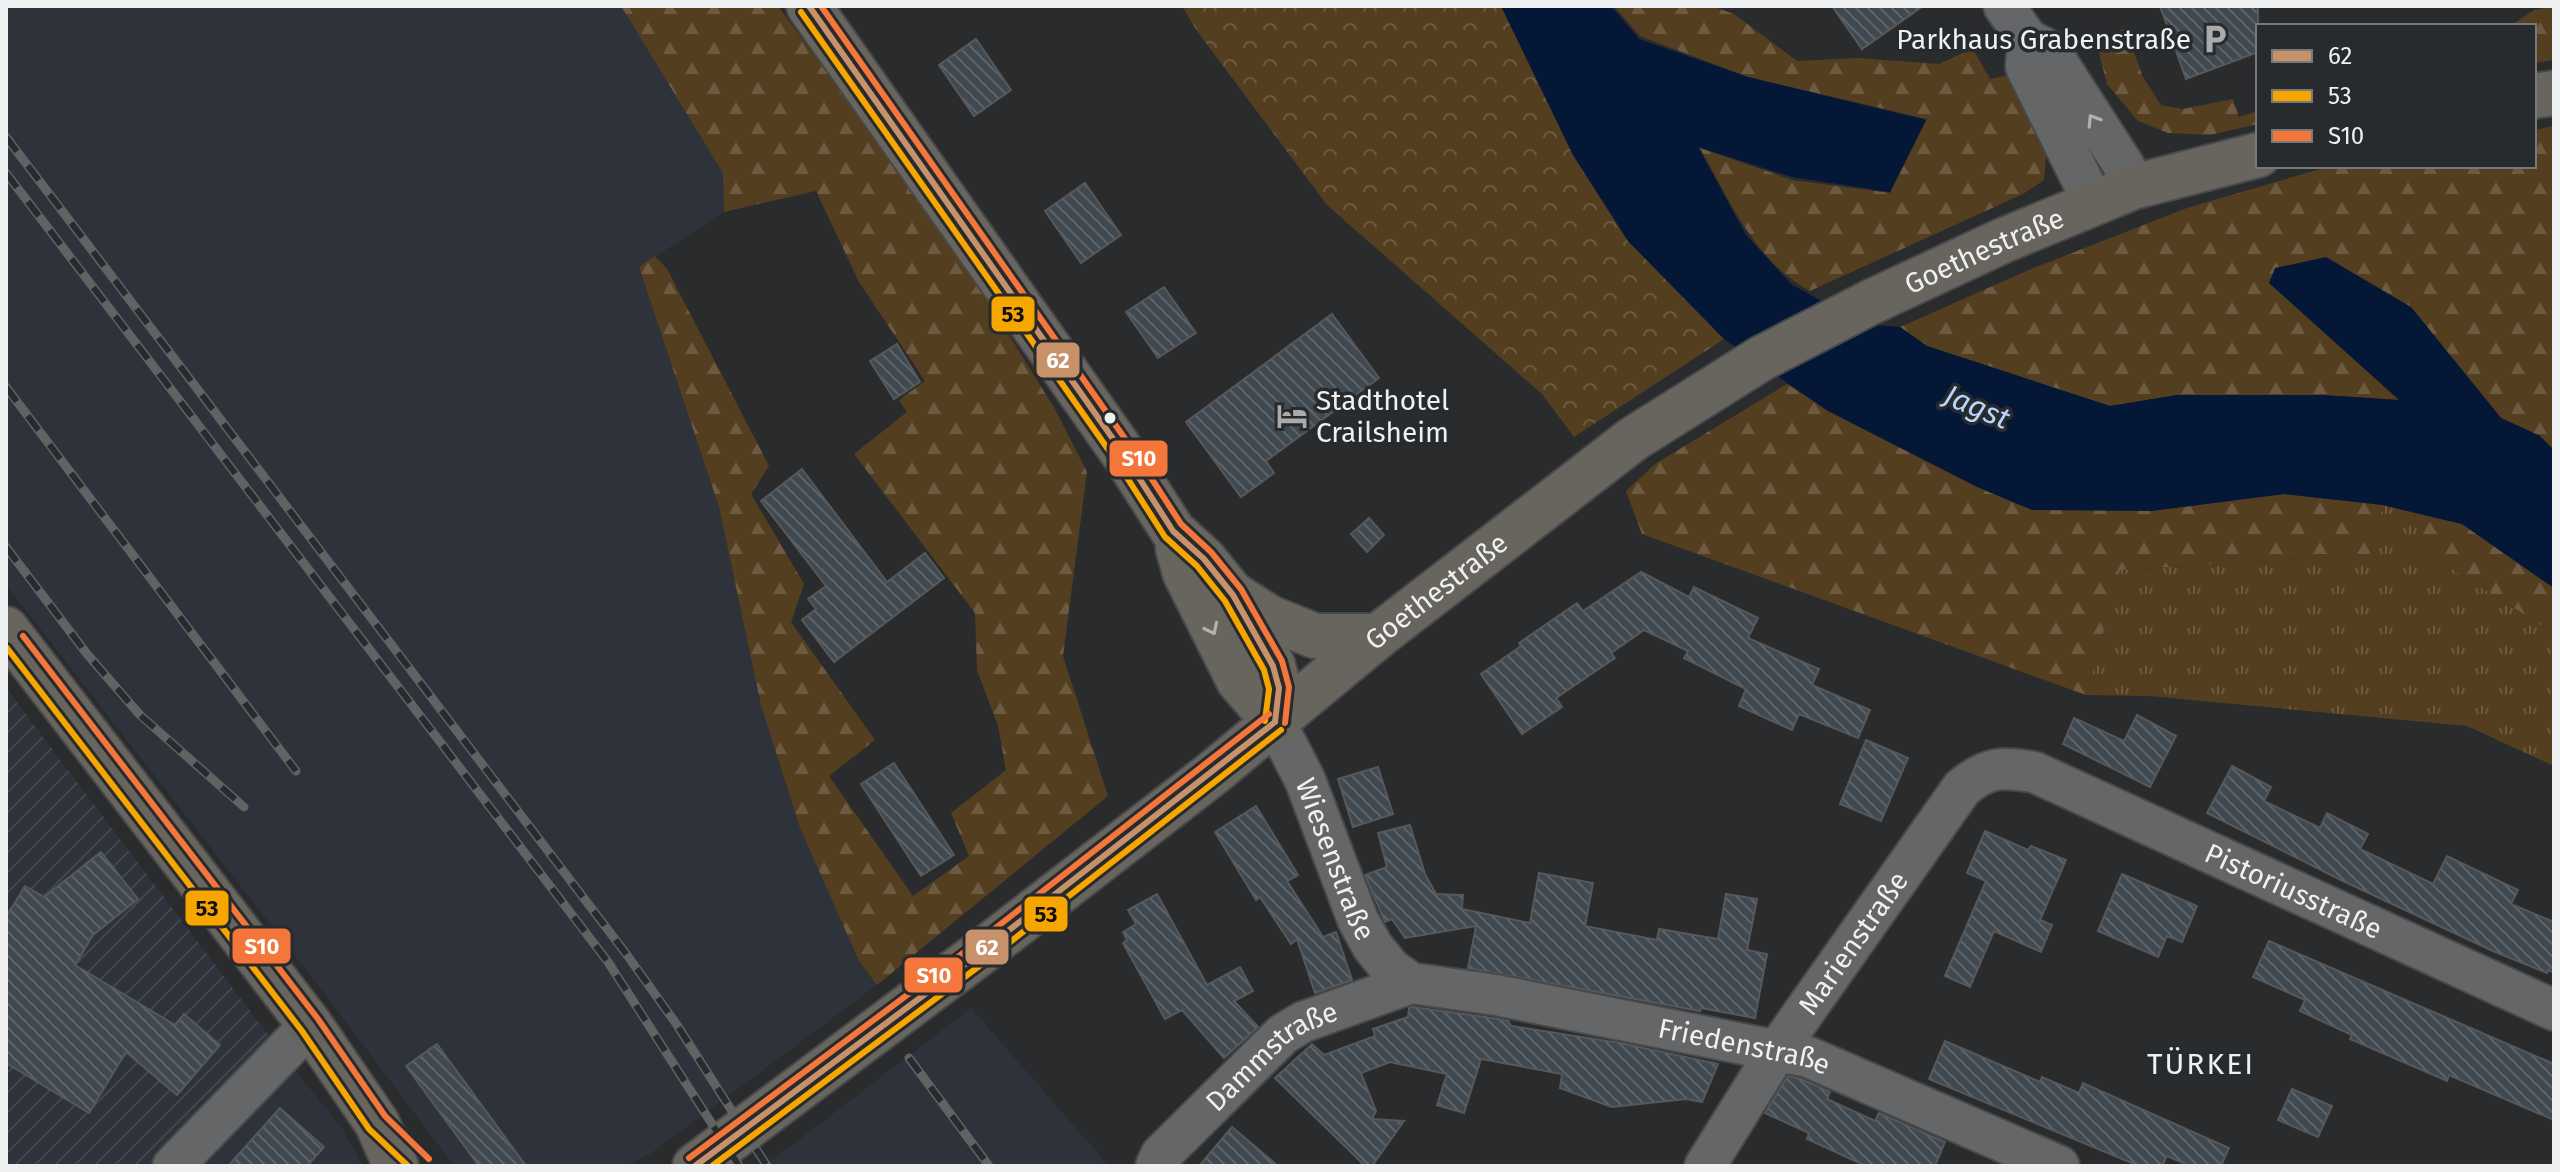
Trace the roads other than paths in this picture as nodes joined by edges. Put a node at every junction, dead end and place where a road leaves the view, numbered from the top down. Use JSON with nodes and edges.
{"nodes":[{"id":1,"x":809,"y":6,"type":"edge"},
{"id":2,"x":2004,"y":6,"type":"edge"},
{"id":3,"x":2028,"y":40,"type":"junction"},
{"id":4,"x":2256,"y":156,"type":"edge"},
{"id":5,"x":2133,"y":187,"type":"junction"},
{"id":6,"x":2093,"y":202,"type":"junction"},
{"id":7,"x":1173,"y":531,"type":"junction"},
{"id":8,"x":1233,"y":595,"type":"junction"},
{"id":9,"x":1378,"y":636,"type":"junction"},
{"id":10,"x":9,"y":641,"type":"edge"},
{"id":11,"x":1275,"y":722,"type":"junction"},
{"id":12,"x":2034,"y":772,"type":"joint"},
{"id":13,"x":1411,"y":983,"type":"junction"},
{"id":14,"x":2554,"y":1010,"type":"edge"},
{"id":15,"x":310,"y":1025,"type":"junction"},
{"id":16,"x":1778,"y":1049,"type":"junction"},
{"id":17,"x":377,"y":1123,"type":"junction"},
{"id":18,"x":173,"y":1166,"type":"edge"},
{"id":19,"x":396,"y":1166,"type":"edge"},
{"id":20,"x":422,"y":1166,"type":"edge"},
{"id":21,"x":695,"y":1166,"type":"edge"},
{"id":22,"x":1156,"y":1166,"type":"edge"},
{"id":23,"x":1705,"y":1166,"type":"edge"},
{"id":24,"x":2059,"y":1166,"type":"edge"}],
"edges":[{"from":1,"to":7,"type":"main road"},
{"from":2,"to":3,"type":"street"},
{"from":5,"to":3,"type":"street","one_way":true},
{"from":3,"to":6,"type":"street"},
{"from":4,"to":5,"type":"main road","name":"Goethestraße"},
{"from":5,"to":6,"type":"main road","name":"Goethestraße"},
{"from":6,"to":9,"type":"main road","name":"Goethestraße"},
{"from":7,"to":8,"type":"main road"},
{"from":7,"to":11,"type":"main road","one_way":true},
{"from":8,"to":9,"type":"main road"},
{"from":8,"to":11,"type":"main road"},
{"from":9,"to":11,"type":"main road","name":"Goethestraße"},
{"from":10,"to":15,"type":"main road"},
{"from":11,"to":13,"type":"street","name":"Wiesenstraße"},
{"from":11,"to":21,"type":"main road","name":"Goethestraße"},
{"from":12,"to":14,"type":"street","name":"Pistoriusstraße"},
{"from":12,"to":16,"type":"street","name":"Marienstraße"},
{"from":13,"to":16,"type":"street","name":"Friedenstraße"},
{"from":13,"to":22,"type":"street","name":"Dammstraße"},
{"from":15,"to":17,"type":"main road"},
{"from":15,"to":18,"type":"street"},
{"from":16,"to":23,"type":"street","name":"Marienstraße"},
{"from":16,"to":24,"type":"street","name":"Friedenstraße"},
{"from":17,"to":19,"type":"main road"},
{"from":17,"to":20,"type":"main road"}]}
